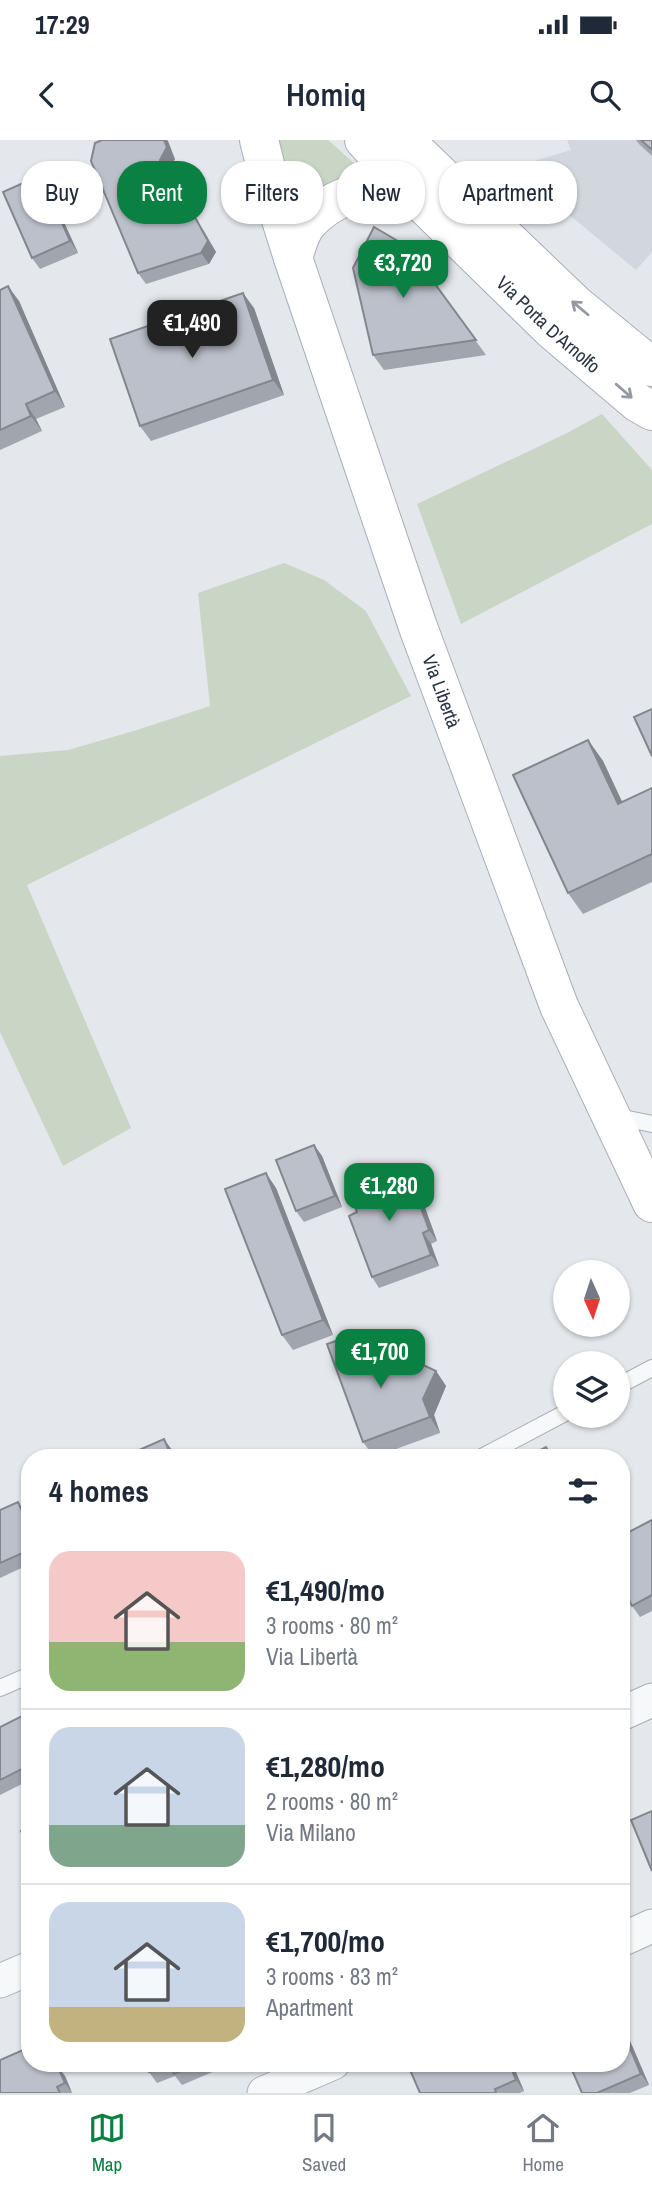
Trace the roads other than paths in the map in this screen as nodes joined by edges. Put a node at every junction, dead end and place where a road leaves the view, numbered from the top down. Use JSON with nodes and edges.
{"nodes":[{"id":1,"x":259,"y":140,"type":"edge"},
{"id":2,"x":364,"y":140,"type":"edge"},
{"id":3,"x":404,"y":140,"type":"edge"},
{"id":4,"x":383,"y":161,"type":"edge"},
{"id":5,"x":337,"y":201,"type":"edge"},
{"id":6,"x":425,"y":206,"type":"edge"},
{"id":7,"x":293,"y":258,"type":"junction"},
{"id":8,"x":652,"y":367,"type":"edge"},
{"id":9,"x":652,"y":411,"type":"edge"},
{"id":10,"x":610,"y":1115,"type":"junction"},
{"id":11,"x":652,"y":1124,"type":"edge"},
{"id":12,"x":652,"y":1203,"type":"edge"},
{"id":13,"x":652,"y":1368,"type":"edge"},
{"id":14,"x":630,"y":1380,"type":"edge"},
{"id":15,"x":553,"y":1419,"type":"edge"},
{"id":16,"x":497,"y":1449,"type":"edge"},
{"id":17,"x":21,"y":1679,"type":"edge"},
{"id":18,"x":0,"y":1688,"type":"edge"},
{"id":19,"x":652,"y":1700,"type":"edge"},
{"id":20,"x":630,"y":1709,"type":"edge"},
{"id":21,"x":652,"y":1926,"type":"edge"},
{"id":22,"x":630,"y":1936,"type":"edge"},
{"id":23,"x":21,"y":1972,"type":"edge"},
{"id":24,"x":0,"y":1981,"type":"edge"},
{"id":25,"x":312,"y":2072,"type":"edge"},
{"id":26,"x":264,"y":2093,"type":"edge"}],
"edges":[{"from":1,"to":7,"type":"street","name":"Via Libertà"},
{"from":2,"to":4,"type":"street","name":"Via Porta D'Arnolfo"},
{"from":8,"to":3,"type":"street","name":"Via Porta D'Arnolfo","one_way":true},
{"from":5,"to":7,"type":"street"},
{"from":6,"to":9,"type":"street","name":"Via Porta D'Arnolfo","one_way":true},
{"from":7,"to":10,"type":"street","name":"Via Libertà"},
{"from":10,"to":11,"type":"lane"},
{"from":10,"to":12,"type":"street","name":"Via Libertà"},
{"from":13,"to":14,"type":"lane"},
{"from":15,"to":16,"type":"lane"},
{"from":17,"to":18,"type":"lane"},
{"from":19,"to":20,"type":"street"},
{"from":21,"to":22,"type":"street"},
{"from":23,"to":24,"type":"street"},
{"from":25,"to":26,"type":"street"}]}
